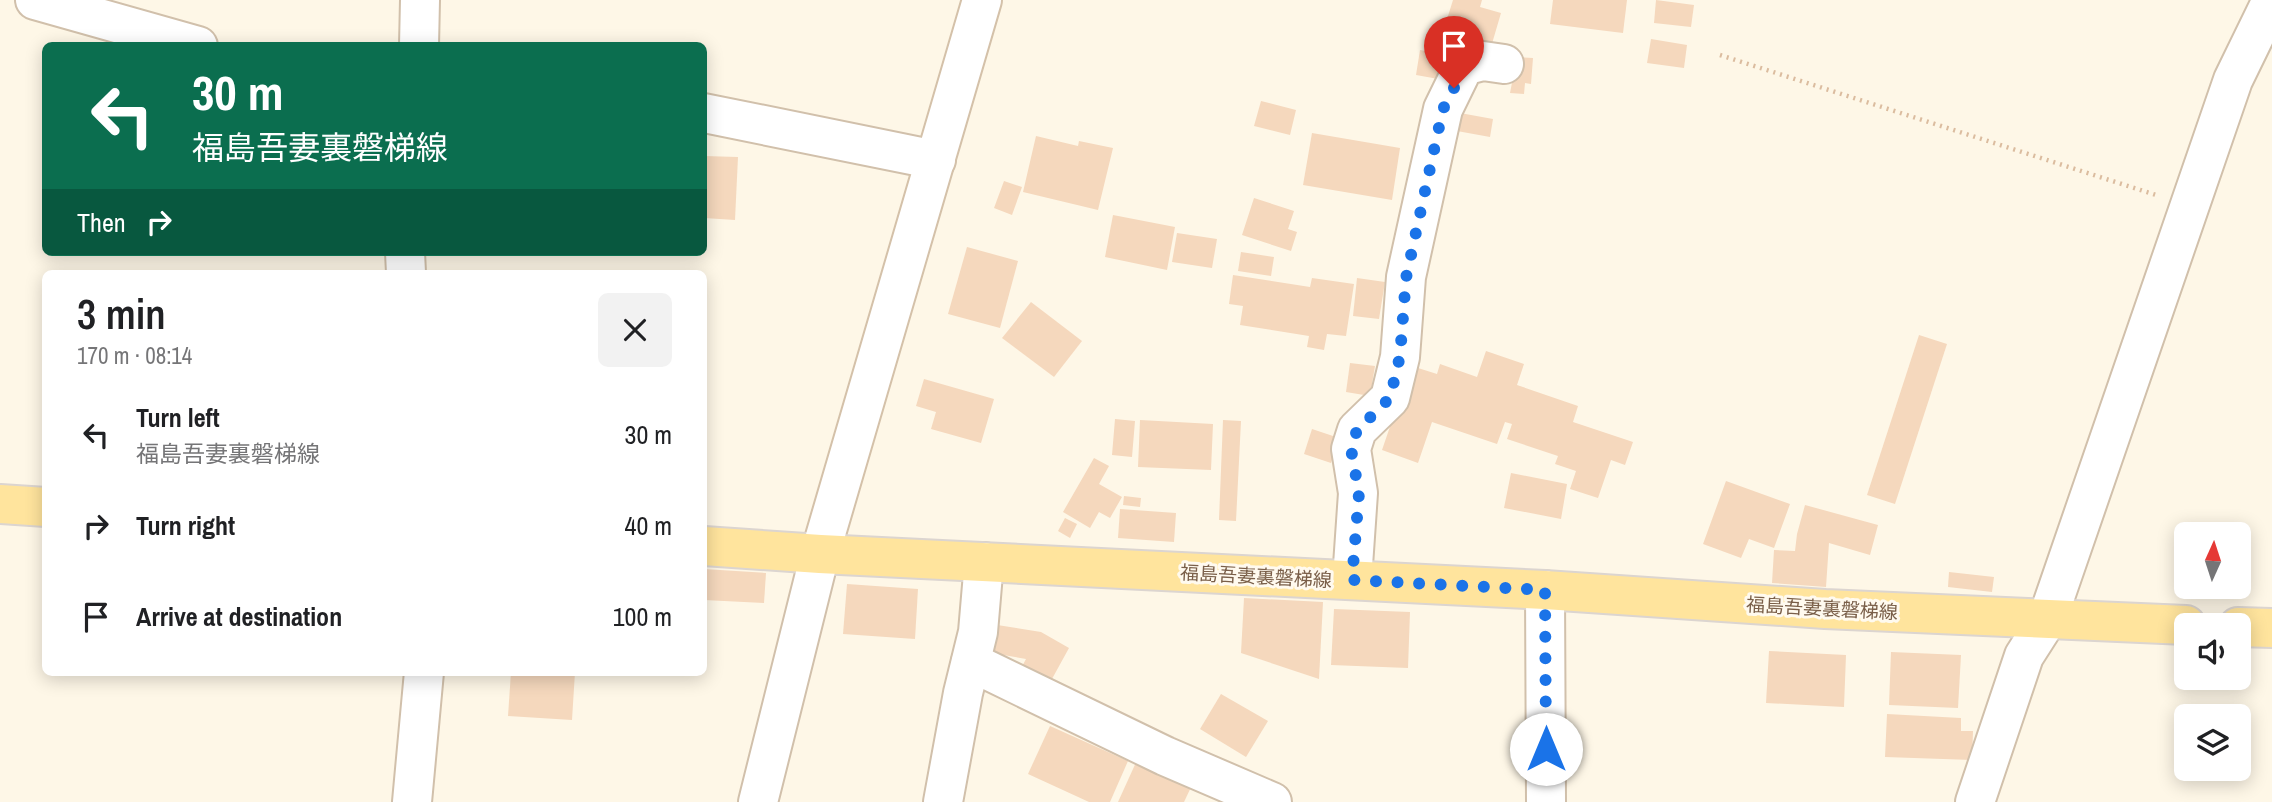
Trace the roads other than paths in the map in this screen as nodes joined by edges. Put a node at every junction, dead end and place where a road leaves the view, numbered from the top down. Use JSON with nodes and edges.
{"nodes":[{"id":1,"x":35,"y":0,"type":"edge"},
{"id":2,"x":419,"y":0,"type":"edge"},
{"id":3,"x":982,"y":0,"type":"edge"},
{"id":4,"x":2272,"y":0,"type":"edge"},
{"id":5,"x":184,"y":42,"type":"edge"},
{"id":6,"x":419,"y":42,"type":"edge"},
{"id":7,"x":1504,"y":64,"type":"dead end"},
{"id":8,"x":707,"y":114,"type":"edge"},
{"id":9,"x":936,"y":160,"type":"junction"},
{"id":10,"x":0,"y":505,"type":"edge"},
{"id":11,"x":42,"y":507,"type":"edge"},
{"id":12,"x":707,"y":546,"type":"edge"},
{"id":13,"x":820,"y":554,"type":"junction"},
{"id":14,"x":984,"y":562,"type":"junction"},
{"id":15,"x":1352,"y":580,"type":"junction"},
{"id":16,"x":1545,"y":590,"type":"junction"},
{"id":17,"x":2047,"y":620,"type":"junction"},
{"id":18,"x":2174,"y":625,"type":"edge"},
{"id":19,"x":2251,"y":627,"type":"edge"},
{"id":20,"x":2272,"y":628,"type":"edge"},
{"id":21,"x":971,"y":662,"type":"junction"},
{"id":22,"x":424,"y":676,"type":"edge"},
{"id":23,"x":412,"y":802,"type":"edge"},
{"id":24,"x":758,"y":802,"type":"edge"},
{"id":25,"x":943,"y":802,"type":"edge"},
{"id":26,"x":1272,"y":802,"type":"edge"},
{"id":27,"x":1546,"y":802,"type":"edge"},
{"id":28,"x":1975,"y":802,"type":"edge"}],
"edges":[{"from":1,"to":5,"type":"street"},
{"from":2,"to":6,"type":"street"},
{"from":3,"to":9,"type":"street"},
{"from":4,"to":17,"type":"street"},
{"from":7,"to":15,"type":"street"},
{"from":8,"to":9,"type":"street"},
{"from":9,"to":13,"type":"street"},
{"from":10,"to":11,"type":"main road"},
{"from":12,"to":13,"type":"main road","name":"福島吾妻裏磐梯線"},
{"from":13,"to":14,"type":"main road","name":"福島吾妻裏磐梯線"},
{"from":13,"to":24,"type":"street"},
{"from":14,"to":15,"type":"main road","name":"福島吾妻裏磐梯線"},
{"from":14,"to":21,"type":"street"},
{"from":15,"to":16,"type":"main road","name":"福島吾妻裏磐梯線"},
{"from":16,"to":17,"type":"main road","name":"福島吾妻裏磐梯線"},
{"from":16,"to":27,"type":"street"},
{"from":17,"to":18,"type":"main road","name":"福島吾妻裏磐梯線"},
{"from":17,"to":28,"type":"street"},
{"from":19,"to":20,"type":"main road"},
{"from":21,"to":25,"type":"street"},
{"from":21,"to":26,"type":"street"},
{"from":22,"to":23,"type":"street"}]}
